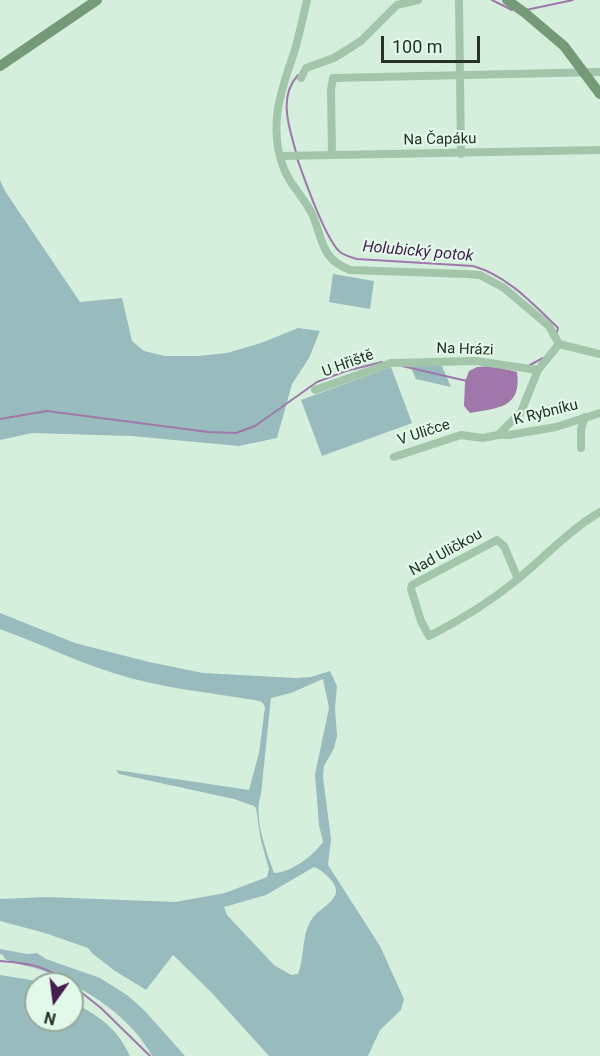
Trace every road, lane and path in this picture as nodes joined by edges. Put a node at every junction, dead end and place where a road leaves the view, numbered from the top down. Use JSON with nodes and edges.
{"nodes":[{"id":1,"x":97,"y":0,"type":"edge"},
{"id":2,"x":307,"y":0,"type":"edge"},
{"id":3,"x":418,"y":0,"type":"edge"},
{"id":4,"x":459,"y":0,"type":"edge"},
{"id":5,"x":507,"y":0,"type":"edge"},
{"id":6,"x":0,"y":66,"type":"edge"},
{"id":7,"x":600,"y":72,"type":"edge"},
{"id":8,"x":585,"y":73,"type":"junction"},
{"id":9,"x":459,"y":75,"type":"junction"},
{"id":10,"x":301,"y":78,"type":"dead end"},
{"id":11,"x":600,"y":94,"type":"edge"},
{"id":12,"x":600,"y":150,"type":"edge"},
{"id":13,"x":461,"y":154,"type":"junction"},
{"id":14,"x":332,"y":155,"type":"junction"},
{"id":15,"x":280,"y":156,"type":"junction"},
{"id":16,"x":559,"y":344,"type":"junction"},
{"id":17,"x":600,"y":354,"type":"edge"},
{"id":18,"x":391,"y":363,"type":"joint"},
{"id":19,"x":538,"y":370,"type":"junction"},
{"id":20,"x":315,"y":390,"type":"dead end"},
{"id":21,"x":600,"y":413,"type":"edge"},
{"id":22,"x":585,"y":417,"type":"junction"},
{"id":23,"x":498,"y":435,"type":"junction"},
{"id":24,"x":581,"y":448,"type":"dead end"},
{"id":25,"x":394,"y":457,"type":"dead end"},
{"id":26,"x":600,"y":512,"type":"edge"},
{"id":27,"x":518,"y":579,"type":"junction"}],
"edges":[{"from":1,"to":6,"type":"street"},
{"from":2,"to":15,"type":"street"},
{"from":3,"to":10,"type":"street"},
{"from":4,"to":9,"type":"street"},
{"from":5,"to":8,"type":"street"},
{"from":7,"to":8,"type":"street"},
{"from":8,"to":9,"type":"street"},
{"from":8,"to":11,"type":"street"},
{"from":9,"to":13,"type":"street"},
{"from":9,"to":14,"type":"street"},
{"from":12,"to":13,"type":"street","name":"Na Čapáku"},
{"from":13,"to":14,"type":"street","name":"Na Čapáku"},
{"from":14,"to":15,"type":"street","name":"Na Čapáku"},
{"from":15,"to":16,"type":"street"},
{"from":16,"to":17,"type":"street"},
{"from":16,"to":19,"type":"street"},
{"from":18,"to":19,"type":"street","name":"Na Hrázi"},
{"from":18,"to":20,"type":"street","name":"U Hřiště"},
{"from":19,"to":23,"type":"street"},
{"from":21,"to":22,"type":"street","name":"K Rybníku"},
{"from":22,"to":23,"type":"street","name":"K Rybníku"},
{"from":22,"to":24,"type":"street"},
{"from":23,"to":25,"type":"street","name":"V Uličce"},
{"from":26,"to":27,"type":"street","name":"Nad Uličkou"},
{"from":27,"to":27,"type":"street","name":"Nad Uličkou"}]}
